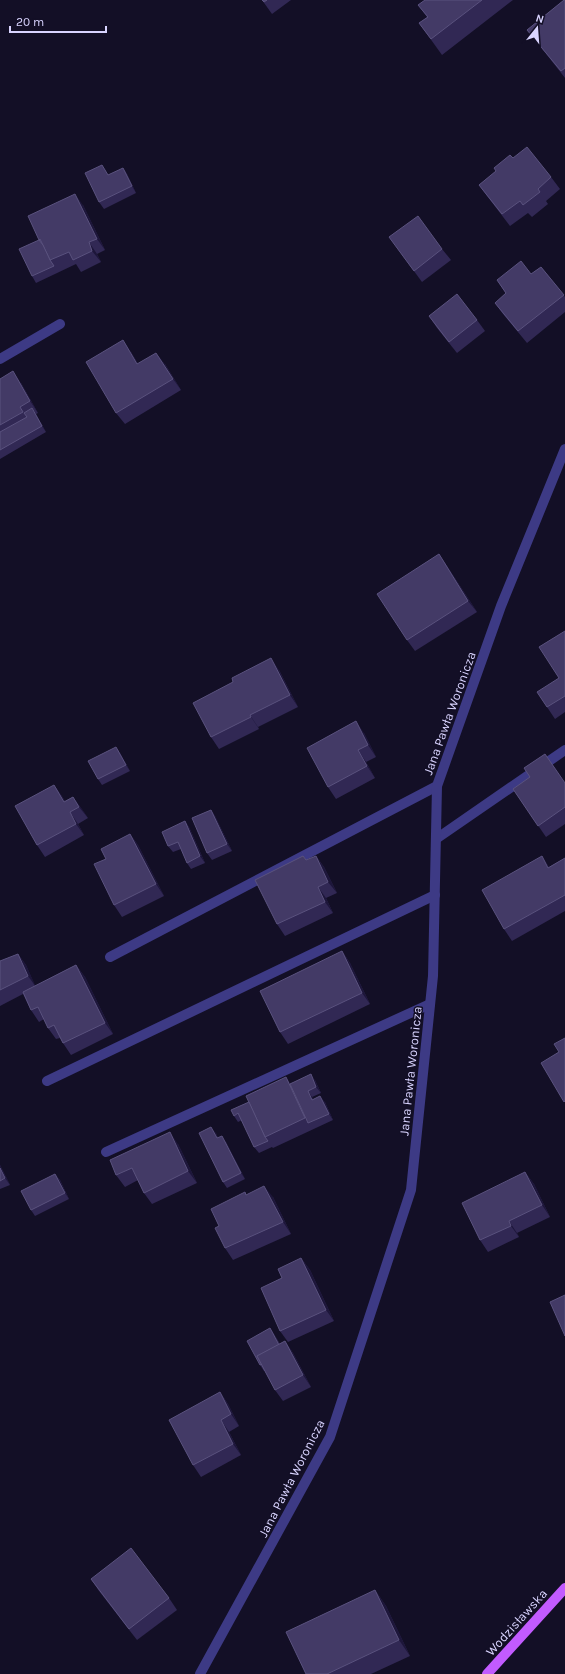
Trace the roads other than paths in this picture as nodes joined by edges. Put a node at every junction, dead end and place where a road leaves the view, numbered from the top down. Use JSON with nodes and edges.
{"nodes":[{"id":1,"x":60,"y":324,"type":"dead end"},
{"id":2,"x":0,"y":359,"type":"edge"},
{"id":3,"x":565,"y":449,"type":"edge"},
{"id":4,"x":565,"y":750,"type":"edge"},
{"id":5,"x":436,"y":786,"type":"junction"},
{"id":6,"x":436,"y":839,"type":"junction"},
{"id":7,"x":435,"y":896,"type":"junction"},
{"id":8,"x":110,"y":957,"type":"dead end"},
{"id":9,"x":430,"y":1004,"type":"junction"},
{"id":10,"x":47,"y":1081,"type":"dead end"},
{"id":11,"x":106,"y":1152,"type":"dead end"},
{"id":12,"x":565,"y":1588,"type":"edge"},
{"id":13,"x":200,"y":1674,"type":"edge"},
{"id":14,"x":487,"y":1674,"type":"edge"}],
"edges":[{"from":1,"to":2,"type":"street"},
{"from":3,"to":5,"type":"street","name":"Jana Pawła Woronicza"},
{"from":4,"to":6,"type":"street"},
{"from":5,"to":6,"type":"street","name":"Jana Pawła Woronicza"},
{"from":5,"to":8,"type":"street"},
{"from":6,"to":7,"type":"street","name":"Jana Pawła Woronicza"},
{"from":7,"to":9,"type":"street","name":"Jana Pawła Woronicza"},
{"from":7,"to":10,"type":"street"},
{"from":9,"to":11,"type":"street"},
{"from":9,"to":13,"type":"street","name":"Jana Pawła Woronicza"},
{"from":12,"to":14,"type":"main road","name":"Wodzisławska"}]}
